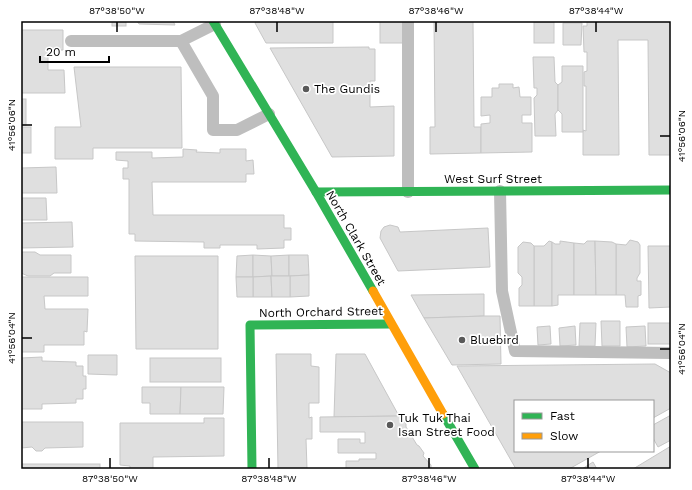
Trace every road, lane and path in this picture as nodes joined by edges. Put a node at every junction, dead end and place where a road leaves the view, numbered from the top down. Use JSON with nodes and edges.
{"nodes":[{"id":1,"x":408,"y":21,"type":"edge"},
{"id":2,"x":214,"y":22,"type":"edge"},
{"id":3,"x":71,"y":41,"type":"dead end"},
{"id":4,"x":182,"y":41,"type":"junction"},
{"id":5,"x":269,"y":114,"type":"junction"},
{"id":6,"x":671,"y":190,"type":"edge"},
{"id":7,"x":500,"y":191,"type":"junction"},
{"id":8,"x":316,"y":192,"type":"junction"},
{"id":9,"x":408,"y":192,"type":"junction"},
{"id":10,"x":391,"y":324,"type":"junction"},
{"id":11,"x":671,"y":352,"type":"edge"},
{"id":12,"x":252,"y":469,"type":"edge"},
{"id":13,"x":475,"y":469,"type":"edge"}],
"edges":[{"from":1,"to":9,"type":"lane"},
{"from":2,"to":4,"type":"lane"},
{"from":2,"to":5,"type":"street","name":"North Clark Street"},
{"from":3,"to":4,"type":"lane"},
{"from":4,"to":5,"type":"lane"},
{"from":5,"to":8,"type":"street","name":"North Clark Street"},
{"from":6,"to":7,"type":"street","name":"West Surf Street"},
{"from":7,"to":9,"type":"street","name":"West Surf Street"},
{"from":7,"to":11,"type":"lane"},
{"from":8,"to":9,"type":"street","name":"West Surf Street"},
{"from":8,"to":10,"type":"street","name":"North Clark Street"},
{"from":10,"to":12,"type":"street","name":"North Orchard Street"},
{"from":10,"to":13,"type":"street","name":"North Clark Street"}]}
